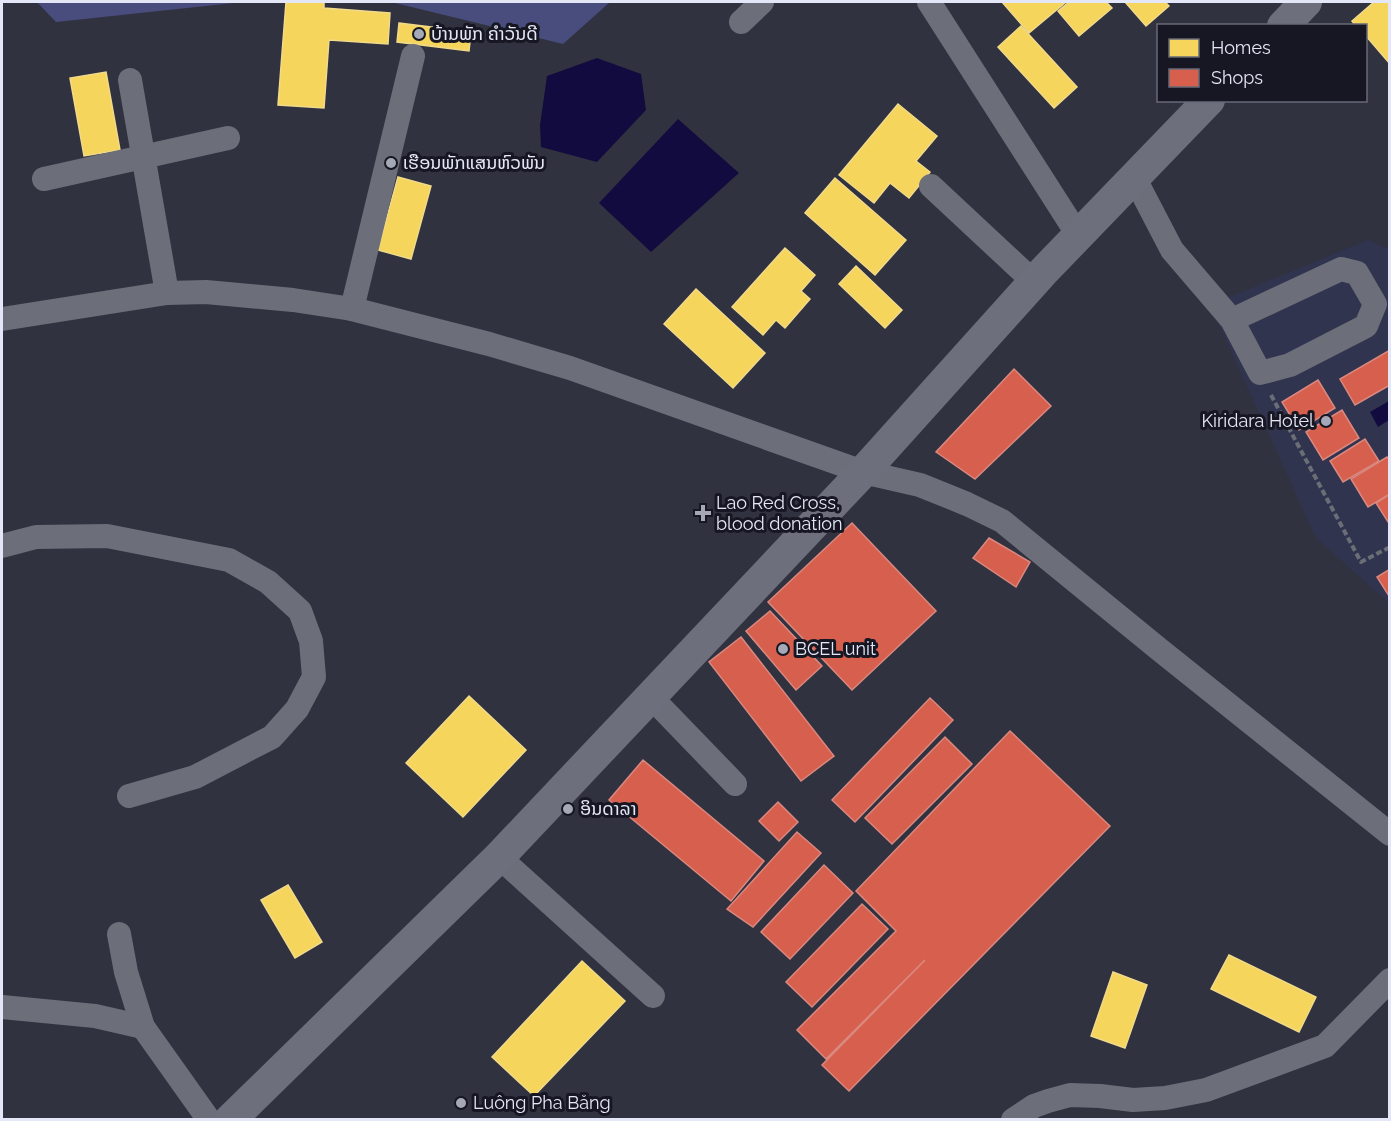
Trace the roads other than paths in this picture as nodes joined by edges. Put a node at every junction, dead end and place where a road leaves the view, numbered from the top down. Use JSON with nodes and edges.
{"nodes":[{"id":1,"x":762,"y":2,"type":"edge"},
{"id":2,"x":929,"y":2,"type":"edge"},
{"id":3,"x":1306,"y":2,"type":"edge"},
{"id":4,"x":741,"y":21,"type":"dead end"},
{"id":5,"x":1285,"y":24,"type":"edge"},
{"id":6,"x":413,"y":56,"type":"dead end"},
{"id":7,"x":130,"y":80,"type":"dead end"},
{"id":8,"x":1207,"y":102,"type":"edge"},
{"id":9,"x":228,"y":138,"type":"dead end"},
{"id":10,"x":144,"y":157,"type":"junction"},
{"id":11,"x":1134,"y":177,"type":"junction"},
{"id":12,"x":44,"y":179,"type":"dead end"},
{"id":13,"x":931,"y":186,"type":"dead end"},
{"id":14,"x":1078,"y":235,"type":"junction"},
{"id":15,"x":1034,"y":282,"type":"junction"},
{"id":16,"x":168,"y":293,"type":"junction"},
{"id":17,"x":352,"y":309,"type":"junction"},
{"id":18,"x":2,"y":319,"type":"edge"},
{"id":19,"x":1232,"y":320,"type":"junction"},
{"id":20,"x":863,"y":472,"type":"junction"},
{"id":21,"x":2,"y":546,"type":"edge"},
{"id":22,"x":650,"y":696,"type":"junction"},
{"id":23,"x":735,"y":784,"type":"dead end"},
{"id":24,"x":129,"y":796,"type":"dead end"},
{"id":25,"x":1389,"y":834,"type":"edge"},
{"id":26,"x":499,"y":856,"type":"junction"},
{"id":27,"x":119,"y":933,"type":"dead end"},
{"id":28,"x":1389,"y":980,"type":"edge"},
{"id":29,"x":653,"y":996,"type":"dead end"},
{"id":30,"x":2,"y":1007,"type":"edge"},
{"id":31,"x":142,"y":1027,"type":"junction"},
{"id":32,"x":209,"y":1119,"type":"edge"},
{"id":33,"x":231,"y":1119,"type":"edge"},
{"id":34,"x":1013,"y":1119,"type":"edge"}],
"edges":[{"from":1,"to":4,"type":"street"},
{"from":2,"to":14,"type":"street"},
{"from":3,"to":5,"type":"main road"},
{"from":6,"to":17,"type":"street"},
{"from":7,"to":10,"type":"street"},
{"from":8,"to":11,"type":"main road"},
{"from":9,"to":10,"type":"street"},
{"from":10,"to":12,"type":"street"},
{"from":10,"to":16,"type":"street"},
{"from":11,"to":14,"type":"main road"},
{"from":11,"to":19,"type":"street"},
{"from":13,"to":15,"type":"street"},
{"from":14,"to":15,"type":"main road"},
{"from":15,"to":20,"type":"main road"},
{"from":16,"to":17,"type":"street"},
{"from":16,"to":18,"type":"street"},
{"from":17,"to":20,"type":"street"},
{"from":19,"to":19,"type":"street"},
{"from":20,"to":22,"type":"main road"},
{"from":20,"to":25,"type":"street"},
{"from":21,"to":24,"type":"street"},
{"from":22,"to":23,"type":"street"},
{"from":22,"to":26,"type":"main road"},
{"from":26,"to":29,"type":"street"},
{"from":26,"to":33,"type":"main road"},
{"from":27,"to":31,"type":"street"},
{"from":28,"to":34,"type":"street"},
{"from":30,"to":31,"type":"street"},
{"from":31,"to":32,"type":"street"}]}
